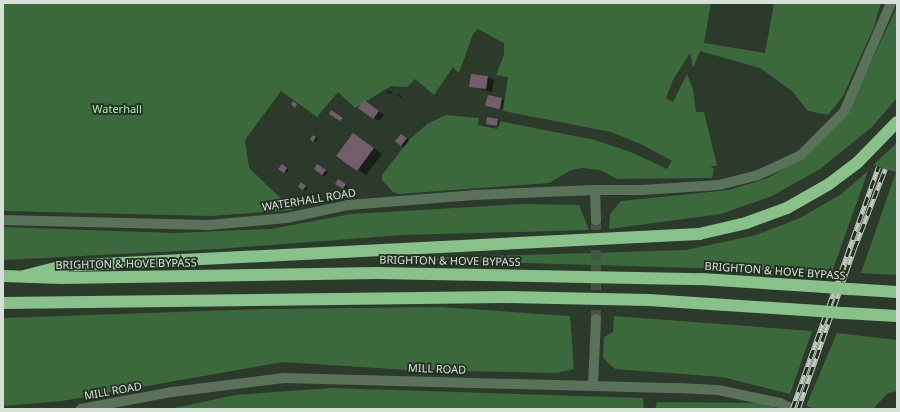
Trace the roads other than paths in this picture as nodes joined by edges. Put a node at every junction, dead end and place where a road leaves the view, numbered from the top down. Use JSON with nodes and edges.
{"nodes":[{"id":1,"x":891,"y":3,"type":"edge"},
{"id":2,"x":897,"y":122,"type":"edge"},
{"id":3,"x":595,"y":190,"type":"junction"},
{"id":4,"x":3,"y":220,"type":"edge"},
{"id":5,"x":596,"y":220,"type":"tunnel mouth"},
{"id":6,"x":3,"y":276,"type":"edge"},
{"id":7,"x":24,"y":276,"type":"junction"},
{"id":8,"x":897,"y":292,"type":"edge"},
{"id":9,"x":3,"y":303,"type":"edge"},
{"id":10,"x":877,"y":316,"type":"junction"},
{"id":11,"x":897,"y":316,"type":"edge"},
{"id":12,"x":596,"y":319,"type":"tunnel mouth"},
{"id":13,"x":897,"y":324,"type":"edge"},
{"id":14,"x":593,"y":385,"type":"junction"},
{"id":15,"x":81,"y":409,"type":"edge"},
{"id":16,"x":793,"y":409,"type":"edge"}],
"edges":[{"from":1,"to":3,"type":"street","name":"WATERHALL ROAD"},
{"from":2,"to":7,"type":"highway"},
{"from":3,"to":4,"type":"street","name":"WATERHALL ROAD"},
{"from":3,"to":5,"type":"street"},
{"from":6,"to":7,"type":"highway","name":"BRIGHTON & HOVE BYPASS"},
{"from":7,"to":8,"type":"highway","name":"BRIGHTON & HOVE BYPASS","bridge":true},
{"from":9,"to":10,"type":"highway","bridge":true},
{"from":10,"to":11,"type":"highway"},
{"from":10,"to":13,"type":"highway"},
{"from":12,"to":14,"type":"street"},
{"from":14,"to":15,"type":"street","name":"MILL ROAD"},
{"from":14,"to":16,"type":"street","name":"MILL ROAD"}]}
